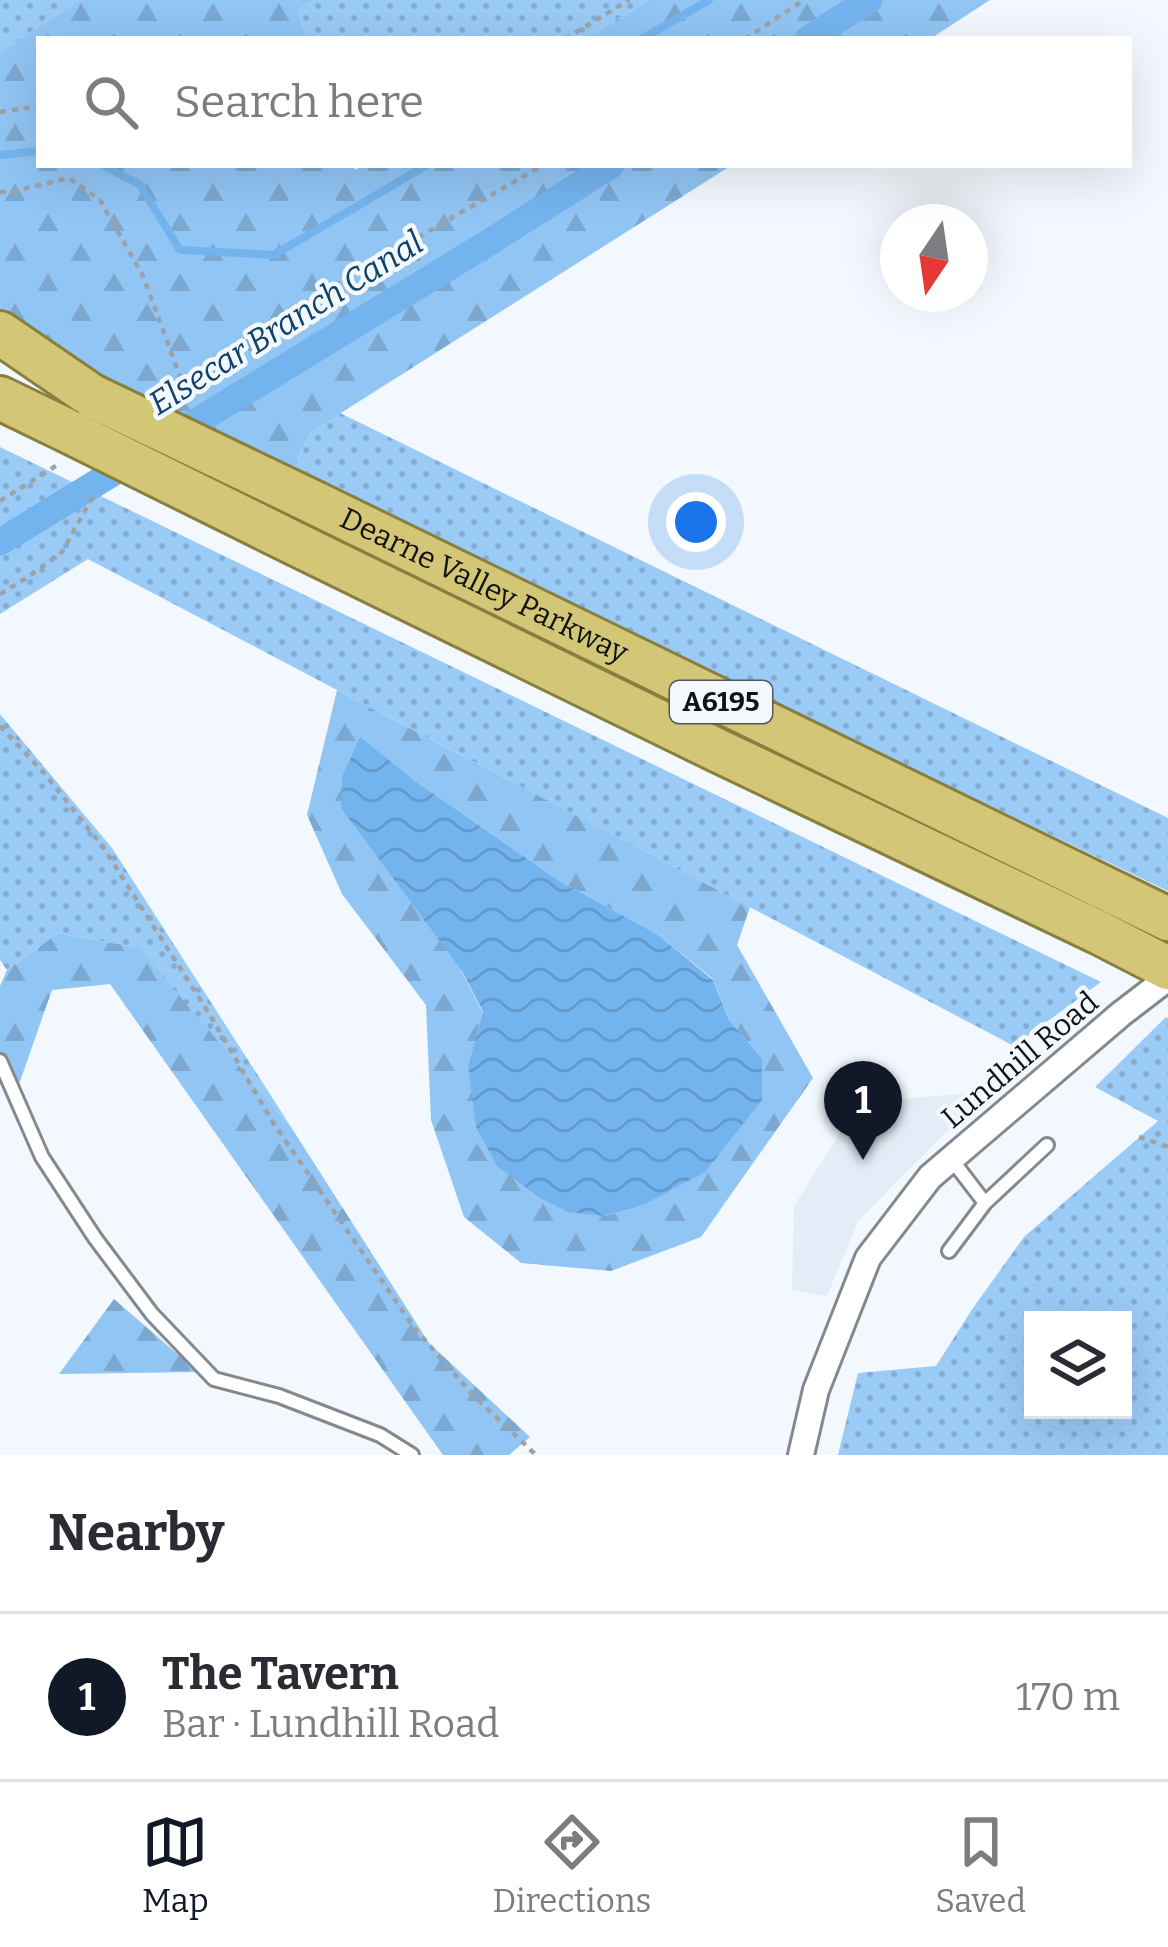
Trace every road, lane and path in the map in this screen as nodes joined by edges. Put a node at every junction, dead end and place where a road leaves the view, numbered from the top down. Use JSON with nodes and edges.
{"nodes":[{"id":1,"x":629,"y":0,"type":"edge"},
{"id":2,"x":804,"y":0,"type":"edge"},
{"id":3,"x":571,"y":36,"type":"edge"},
{"id":4,"x":750,"y":36,"type":"edge"},
{"id":5,"x":36,"y":106,"type":"edge"},
{"id":6,"x":0,"y":112,"type":"edge"},
{"id":7,"x":538,"y":168,"type":"edge"},
{"id":8,"x":0,"y":192,"type":"edge"},
{"id":9,"x":0,"y":333,"type":"edge"},
{"id":10,"x":0,"y":398,"type":"edge"},
{"id":11,"x":93,"y":496,"type":"dead end"},
{"id":12,"x":0,"y":594,"type":"edge"},
{"id":13,"x":0,"y":726,"type":"edge"},
{"id":14,"x":1168,"y":919,"type":"edge"},
{"id":15,"x":1168,"y":968,"type":"edge"},
{"id":16,"x":1168,"y":978,"type":"edge"},
{"id":17,"x":0,"y":1061,"type":"edge"},
{"id":18,"x":1139,"y":1137,"type":"dead end"},
{"id":19,"x":1048,"y":1144,"type":"dead end"},
{"id":20,"x":1168,"y":1148,"type":"edge"},
{"id":21,"x":951,"y":1159,"type":"junction"},
{"id":22,"x":986,"y":1202,"type":"junction"},
{"id":23,"x":949,"y":1251,"type":"dead end"},
{"id":24,"x":412,"y":1455,"type":"edge"},
{"id":25,"x":536,"y":1455,"type":"edge"},
{"id":26,"x":801,"y":1455,"type":"edge"}],
"edges":[{"from":1,"to":3,"type":"path"},
{"from":2,"to":4,"type":"path"},
{"from":5,"to":6,"type":"path"},
{"from":7,"to":8,"type":"path"},
{"from":9,"to":14,"type":"highway","name":"Dearne Valley Parkway","number":"A6195","bridge":true},
{"from":10,"to":15,"type":"highway","name":"Dearne Valley Parkway","number":"A6195","bridge":true},
{"from":11,"to":12,"type":"path"},
{"from":13,"to":25,"type":"path"},
{"from":16,"to":21,"type":"street","name":"Lundhill Road"},
{"from":17,"to":24,"type":"lane"},
{"from":18,"to":20,"type":"path"},
{"from":19,"to":22,"type":"lane"},
{"from":21,"to":22,"type":"lane"},
{"from":21,"to":26,"type":"street","name":"Lundhill Road"},
{"from":22,"to":23,"type":"lane"}]}
